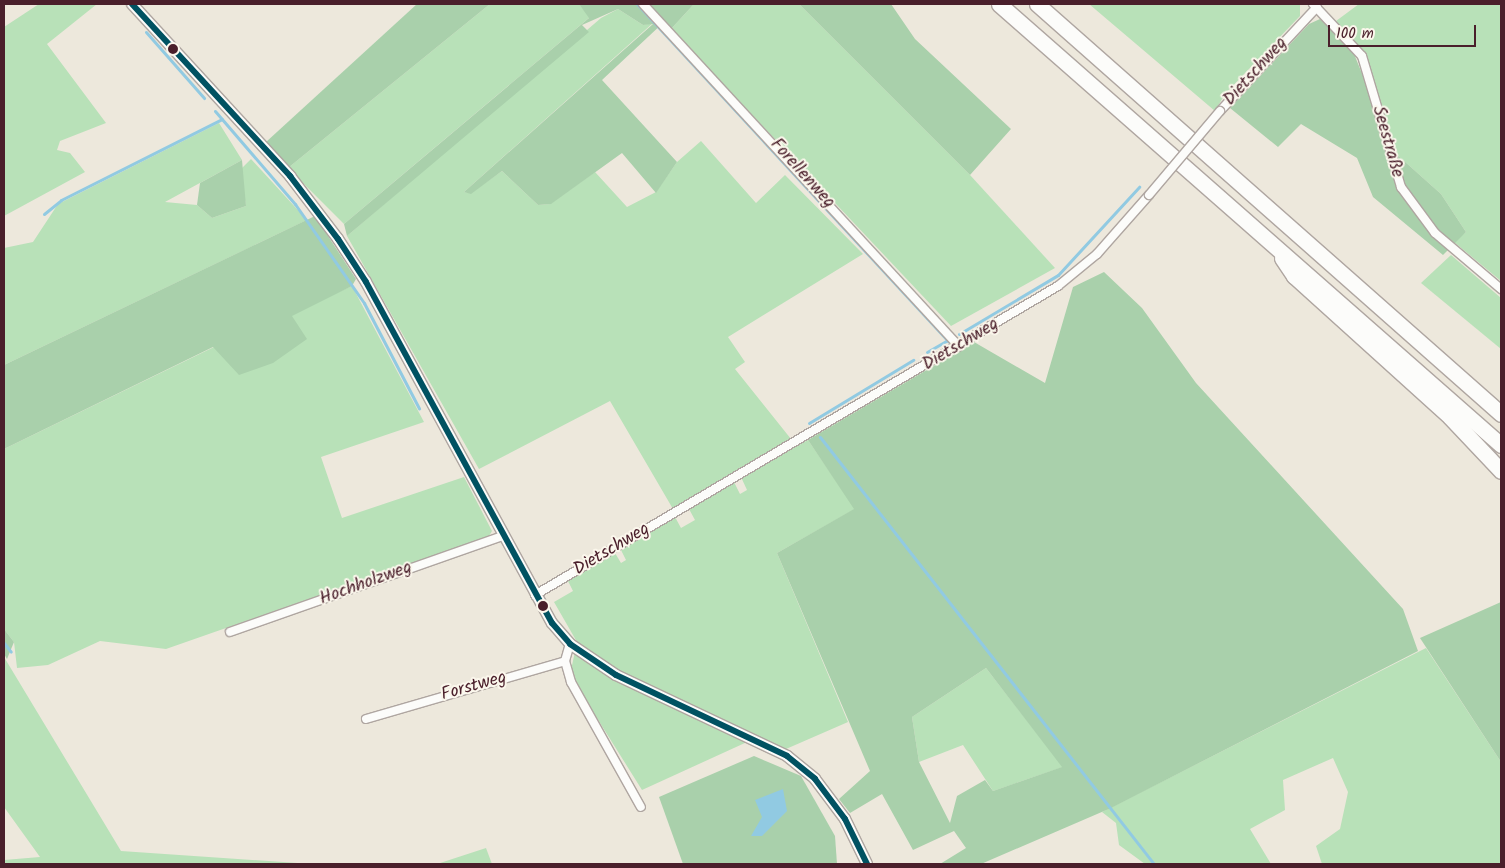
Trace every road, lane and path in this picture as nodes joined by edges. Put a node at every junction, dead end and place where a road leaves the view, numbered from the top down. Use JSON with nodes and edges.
{"nodes":[{"id":1,"x":132,"y":4,"type":"edge"},
{"id":2,"x":643,"y":4,"type":"edge"},
{"id":3,"x":999,"y":4,"type":"edge"},
{"id":4,"x":1037,"y":4,"type":"edge"},
{"id":5,"x":1315,"y":5,"type":"edge"},
{"id":6,"x":1279,"y":253,"type":"junction"},
{"id":7,"x":1501,"y":289,"type":"edge"},
{"id":8,"x":959,"y":347,"type":"junction"},
{"id":9,"x":1501,"y":414,"type":"edge"},
{"id":10,"x":1501,"y":445,"type":"edge"},
{"id":11,"x":1501,"y":471,"type":"edge"},
{"id":12,"x":502,"y":536,"type":"junction"},
{"id":13,"x":535,"y":595,"type":"junction"},
{"id":14,"x":230,"y":632,"type":"dead end"},
{"id":15,"x":570,"y":644,"type":"junction"},
{"id":16,"x":565,"y":661,"type":"junction"},
{"id":17,"x":366,"y":718,"type":"dead end"},
{"id":18,"x":641,"y":807,"type":"dead end"},
{"id":19,"x":867,"y":864,"type":"edge"}],
"edges":[{"from":1,"to":12,"type":"street"},
{"from":2,"to":8,"type":"street","name":"Forellenweg"},
{"from":3,"to":6,"type":"highway"},
{"from":4,"to":9,"type":"highway"},
{"from":5,"to":7,"type":"street","name":"Seestraße"},
{"from":5,"to":8,"type":"street","name":"Dietschweg","bridge":true},
{"from":6,"to":10,"type":"highway"},
{"from":6,"to":11,"type":"highway"},
{"from":8,"to":13,"type":"street","name":"Dietschweg"},
{"from":12,"to":13,"type":"street"},
{"from":12,"to":14,"type":"street","name":"Hochholzweg"},
{"from":13,"to":15,"type":"street"},
{"from":15,"to":16,"type":"street"},
{"from":15,"to":19,"type":"street"},
{"from":16,"to":17,"type":"street","name":"Forstweg"},
{"from":16,"to":18,"type":"street"}]}
